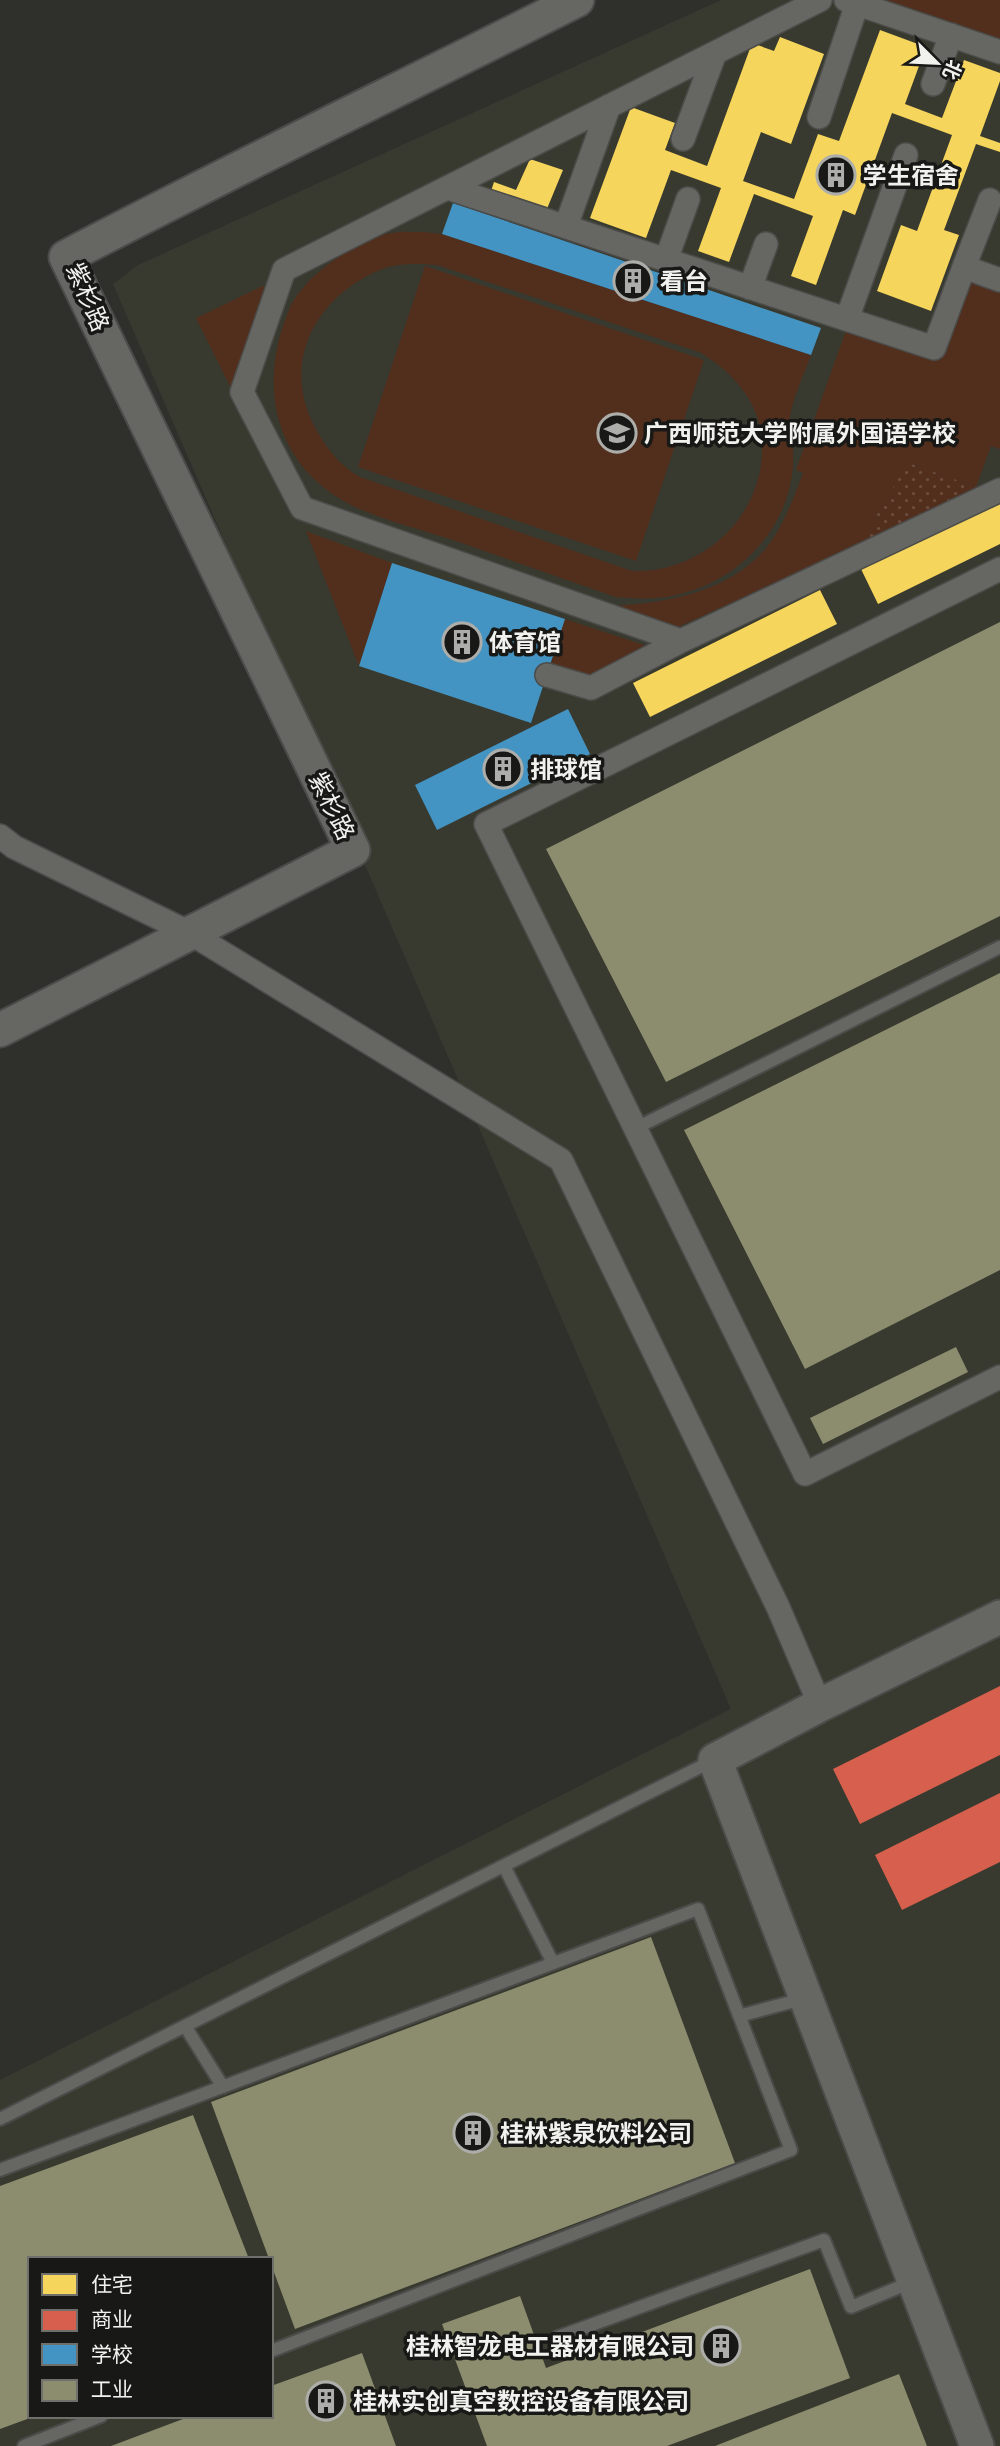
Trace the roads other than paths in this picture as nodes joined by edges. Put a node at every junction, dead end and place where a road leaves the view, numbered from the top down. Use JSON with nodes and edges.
{"nodes":[{"id":1,"x":577,"y":0,"type":"edge"},
{"id":2,"x":820,"y":0,"type":"edge"},
{"id":3,"x":852,"y":2,"type":"edge"},
{"id":4,"x":951,"y":35,"type":"junction"},
{"id":5,"x":1000,"y":52,"type":"edge"},
{"id":6,"x":715,"y":53,"type":"junction"},
{"id":7,"x":933,"y":84,"type":"dead end"},
{"id":8,"x":609,"y":106,"type":"junction"},
{"id":9,"x":819,"y":117,"type":"dead end"},
{"id":10,"x":683,"y":139,"type":"dead end"},
{"id":11,"x":906,"y":155,"type":"dead end"},
{"id":12,"x":448,"y":188,"type":"junction"},
{"id":13,"x":688,"y":200,"type":"dead end"},
{"id":14,"x":990,"y":200,"type":"dead end"},
{"id":15,"x":566,"y":226,"type":"junction"},
{"id":16,"x":765,"y":244,"type":"dead end"},
{"id":17,"x":666,"y":260,"type":"junction"},
{"id":18,"x":964,"y":267,"type":"junction"},
{"id":19,"x":1000,"y":280,"type":"edge"},
{"id":20,"x":750,"y":288,"type":"junction"},
{"id":21,"x":847,"y":319,"type":"junction"},
{"id":22,"x":1000,"y":490,"type":"edge"},
{"id":23,"x":1000,"y":569,"type":"edge"},
{"id":24,"x":681,"y":641,"type":"junction"},
{"id":25,"x":547,"y":675,"type":"dead end"},
{"id":26,"x":0,"y":836,"type":"edge"},
{"id":27,"x":190,"y":933,"type":"junction"},
{"id":28,"x":1000,"y":947,"type":"edge"},
{"id":29,"x":0,"y":1030,"type":"edge"},
{"id":30,"x":636,"y":1128,"type":"junction"},
{"id":31,"x":1000,"y":1377,"type":"edge"},
{"id":32,"x":1000,"y":1617,"type":"edge"},
{"id":33,"x":820,"y":1705,"type":"junction"},
{"id":34,"x":715,"y":1760,"type":"junction"},
{"id":35,"x":504,"y":1866,"type":"junction"},
{"id":36,"x":552,"y":1964,"type":"junction"},
{"id":37,"x":806,"y":1998,"type":"junction"},
{"id":38,"x":739,"y":2016,"type":"junction"},
{"id":39,"x":186,"y":2026,"type":"junction"},
{"id":40,"x":223,"y":2087,"type":"junction"},
{"id":41,"x":0,"y":2119,"type":"edge"},
{"id":42,"x":0,"y":2170,"type":"edge"},
{"id":43,"x":914,"y":2281,"type":"junction"},
{"id":44,"x":558,"y":2337,"type":"dead end"},
{"id":45,"x":273,"y":2350,"type":"edge"},
{"id":46,"x":97,"y":2418,"type":"edge"},
{"id":47,"x":24,"y":2446,"type":"edge"},
{"id":48,"x":977,"y":2446,"type":"edge"}],
"edges":[{"from":1,"to":27,"type":"main road","name":"紫杉路"},
{"from":2,"to":6,"type":"street"},
{"from":3,"to":4,"type":"street"},
{"from":3,"to":9,"type":"street"},
{"from":4,"to":5,"type":"street"},
{"from":4,"to":7,"type":"street"},
{"from":6,"to":8,"type":"street"},
{"from":6,"to":10,"type":"street"},
{"from":8,"to":12,"type":"street"},
{"from":8,"to":15,"type":"street"},
{"from":11,"to":21,"type":"street"},
{"from":12,"to":15,"type":"street"},
{"from":12,"to":24,"type":"street"},
{"from":13,"to":17,"type":"street"},
{"from":14,"to":18,"type":"street"},
{"from":15,"to":17,"type":"street"},
{"from":16,"to":20,"type":"street"},
{"from":17,"to":20,"type":"street"},
{"from":18,"to":19,"type":"street"},
{"from":18,"to":21,"type":"street"},
{"from":20,"to":21,"type":"street"},
{"from":22,"to":24,"type":"street"},
{"from":23,"to":30,"type":"street"},
{"from":24,"to":25,"type":"street"},
{"from":26,"to":27,"type":"street"},
{"from":27,"to":29,"type":"main road"},
{"from":27,"to":33,"type":"street"},
{"from":28,"to":30,"type":"lane"},
{"from":30,"to":31,"type":"street"},
{"from":32,"to":33,"type":"main road"},
{"from":33,"to":34,"type":"main road"},
{"from":34,"to":35,"type":"lane"},
{"from":34,"to":37,"type":"main road"},
{"from":35,"to":36,"type":"lane"},
{"from":35,"to":39,"type":"lane"},
{"from":36,"to":38,"type":"lane"},
{"from":36,"to":40,"type":"lane"},
{"from":37,"to":38,"type":"lane"},
{"from":37,"to":43,"type":"main road"},
{"from":38,"to":45,"type":"lane"},
{"from":39,"to":40,"type":"lane"},
{"from":39,"to":41,"type":"lane"},
{"from":40,"to":42,"type":"lane"},
{"from":43,"to":44,"type":"lane"},
{"from":43,"to":48,"type":"main road"},
{"from":46,"to":47,"type":"lane"}]}
